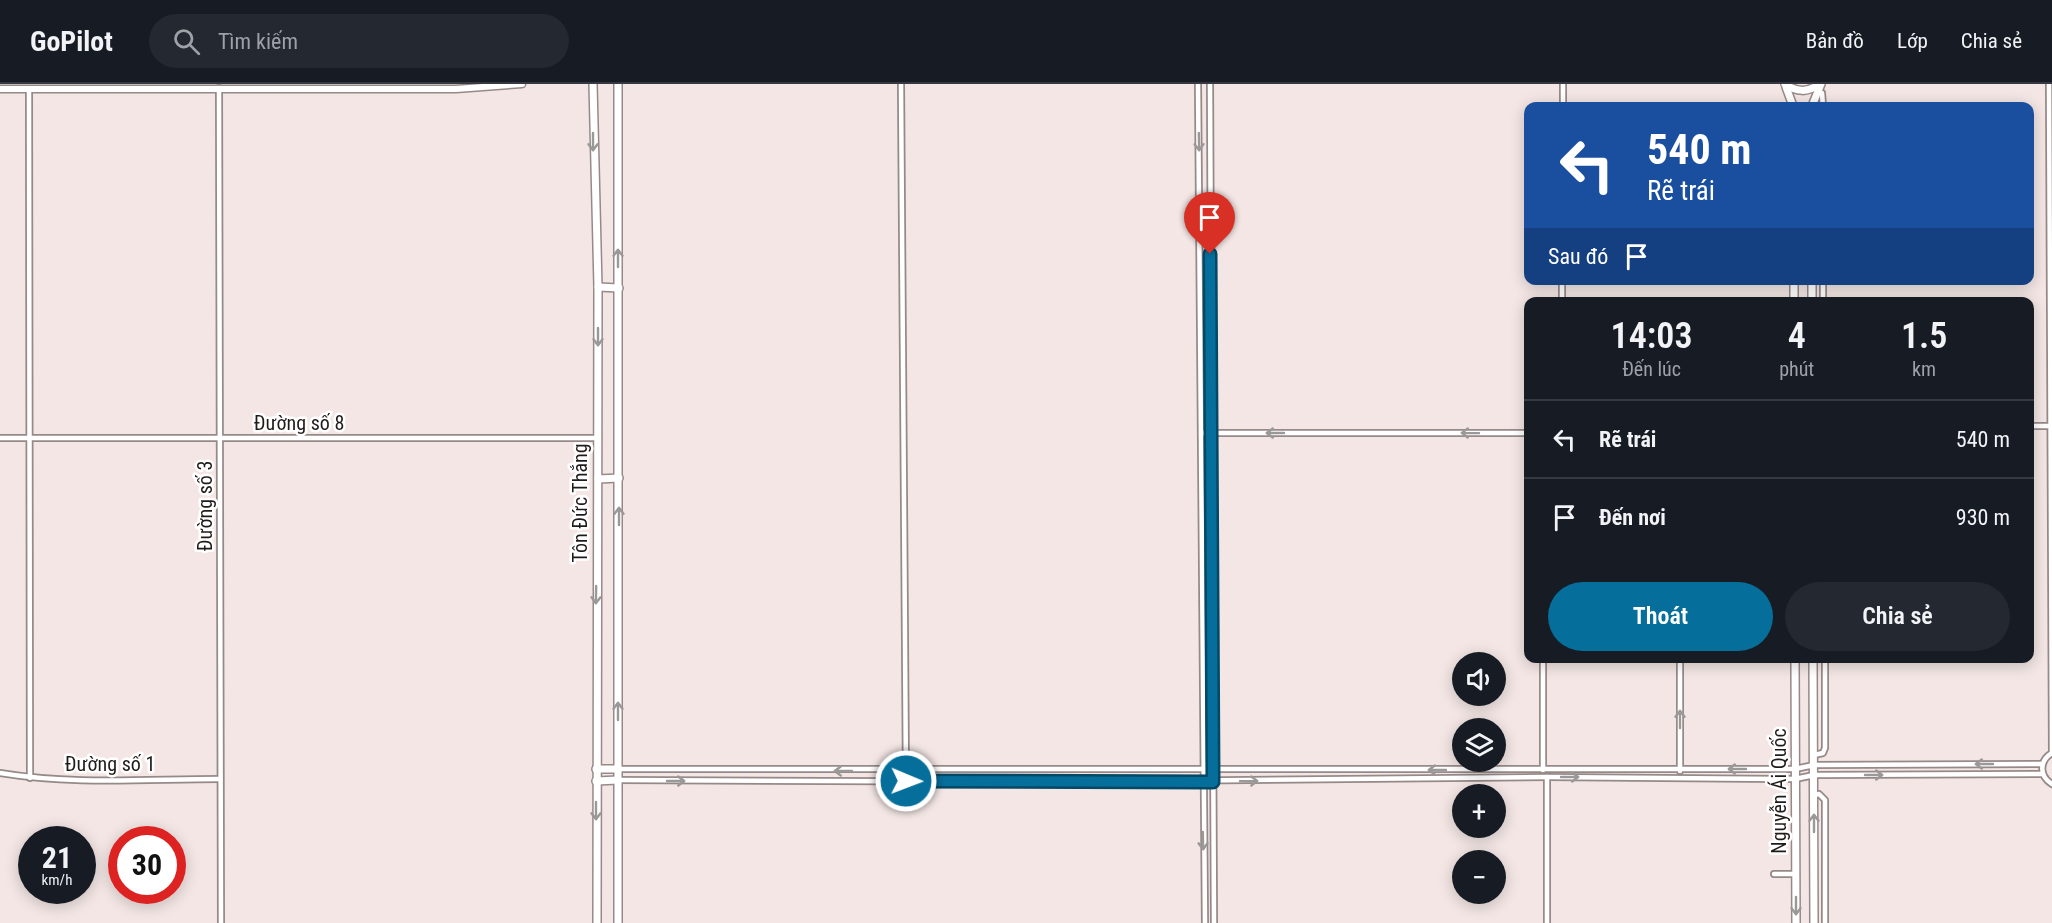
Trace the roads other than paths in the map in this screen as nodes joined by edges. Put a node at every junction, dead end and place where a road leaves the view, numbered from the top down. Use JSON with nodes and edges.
{"nodes":[{"id":1,"x":522,"y":84,"type":"edge"},
{"id":2,"x":593,"y":84,"type":"edge"},
{"id":3,"x":618,"y":84,"type":"edge"},
{"id":4,"x":901,"y":84,"type":"edge"},
{"id":5,"x":1198,"y":84,"type":"edge"},
{"id":6,"x":1210,"y":84,"type":"edge"},
{"id":7,"x":1563,"y":84,"type":"edge"},
{"id":8,"x":1785,"y":84,"type":"edge"},
{"id":9,"x":1820,"y":84,"type":"edge"},
{"id":10,"x":2049,"y":84,"type":"edge"},
{"id":11,"x":219,"y":86,"type":"edge"},
{"id":12,"x":456,"y":86,"type":"edge"},
{"id":13,"x":29,"y":87,"type":"edge"},
{"id":14,"x":0,"y":89,"type":"edge"},
{"id":15,"x":1822,"y":93,"type":"dead end"},
{"id":16,"x":1563,"y":102,"type":"edge"},
{"id":17,"x":1792,"y":102,"type":"edge"},
{"id":18,"x":1813,"y":102,"type":"edge"},
{"id":19,"x":1823,"y":102,"type":"edge"},
{"id":20,"x":1210,"y":246,"type":"junction"},
{"id":21,"x":1200,"y":247,"type":"junction"},
{"id":22,"x":598,"y":287,"type":"junction"},
{"id":23,"x":619,"y":288,"type":"junction"},
{"id":24,"x":2034,"y":426,"type":"edge"},
{"id":25,"x":2051,"y":426,"type":"edge"},
{"id":26,"x":1201,"y":433,"type":"junction"},
{"id":27,"x":1211,"y":433,"type":"junction"},
{"id":28,"x":1524,"y":433,"type":"edge"},
{"id":29,"x":0,"y":438,"type":"edge"},
{"id":30,"x":30,"y":438,"type":"junction"},
{"id":31,"x":220,"y":438,"type":"junction"},
{"id":32,"x":597,"y":438,"type":"junction"},
{"id":33,"x":619,"y":478,"type":"junction"},
{"id":34,"x":598,"y":479,"type":"junction"},
{"id":35,"x":1202,"y":597,"type":"junction"},
{"id":36,"x":1212,"y":597,"type":"junction"},
{"id":37,"x":1543,"y":663,"type":"edge"},
{"id":38,"x":1680,"y":663,"type":"edge"},
{"id":39,"x":1795,"y":663,"type":"edge"},
{"id":40,"x":1814,"y":663,"type":"edge"},
{"id":41,"x":1825,"y":663,"type":"edge"},
{"id":42,"x":2052,"y":753,"type":"edge"},
{"id":43,"x":1814,"y":755,"type":"junction"},
{"id":44,"x":2042,"y":764,"type":"junction"},
{"id":45,"x":1814,"y":765,"type":"junction"},
{"id":46,"x":1680,"y":769,"type":"junction"},
{"id":47,"x":1795,"y":769,"type":"junction"},
{"id":48,"x":596,"y":770,"type":"junction"},
{"id":49,"x":618,"y":770,"type":"junction"},
{"id":50,"x":776,"y":770,"type":"junction"},
{"id":51,"x":1058,"y":770,"type":"junction"},
{"id":52,"x":1202,"y":770,"type":"junction"},
{"id":53,"x":1213,"y":770,"type":"junction"},
{"id":54,"x":1543,"y":770,"type":"junction"},
{"id":55,"x":906,"y":771,"type":"junction"},
{"id":56,"x":0,"y":773,"type":"edge"},
{"id":57,"x":2042,"y":774,"type":"junction"},
{"id":58,"x":1814,"y":775,"type":"junction"},
{"id":59,"x":1545,"y":777,"type":"junction"},
{"id":60,"x":1680,"y":777,"type":"junction"},
{"id":61,"x":30,"y":778,"type":"junction"},
{"id":62,"x":220,"y":779,"type":"junction"},
{"id":63,"x":1795,"y":779,"type":"junction"},
{"id":64,"x":618,"y":780,"type":"junction"},
{"id":65,"x":596,"y":781,"type":"junction"},
{"id":66,"x":775,"y":781,"type":"junction"},
{"id":67,"x":906,"y":781,"type":"junction"},
{"id":68,"x":1057,"y":782,"type":"junction"},
{"id":69,"x":1202,"y":782,"type":"junction"},
{"id":70,"x":1213,"y":782,"type":"junction"},
{"id":71,"x":2052,"y":784,"type":"edge"},
{"id":72,"x":1814,"y":795,"type":"junction"},
{"id":73,"x":1774,"y":873,"type":"dead end"},
{"id":74,"x":1796,"y":874,"type":"junction"},
{"id":75,"x":221,"y":923,"type":"edge"},
{"id":76,"x":597,"y":923,"type":"edge"},
{"id":77,"x":618,"y":923,"type":"edge"},
{"id":78,"x":1204,"y":923,"type":"edge"},
{"id":79,"x":1214,"y":923,"type":"edge"},
{"id":80,"x":1547,"y":923,"type":"edge"},
{"id":81,"x":1796,"y":923,"type":"edge"},
{"id":82,"x":1814,"y":923,"type":"edge"},
{"id":83,"x":1825,"y":923,"type":"edge"}],
"edges":[{"from":1,"to":12,"type":"main road"},
{"from":2,"to":22,"type":"main road","name":"Tôn Đức Thắng","one_way":true},
{"from":23,"to":3,"type":"main road","name":"Tôn Đức Thắng","one_way":true},
{"from":4,"to":55,"type":"street"},
{"from":5,"to":21,"type":"street","one_way":true},
{"from":6,"to":20,"type":"street"},
{"from":7,"to":16,"type":"street"},
{"from":8,"to":9,"type":"main road"},
{"from":8,"to":17,"type":"main road"},
{"from":9,"to":18,"type":"main road"},
{"from":10,"to":25,"type":"street"},
{"from":11,"to":12,"type":"main road"},
{"from":11,"to":13,"type":"main road"},
{"from":11,"to":31,"type":"street","name":"Đường số 3"},
{"from":13,"to":14,"type":"main road"},
{"from":13,"to":30,"type":"street"},
{"from":15,"to":19,"type":"street"},
{"from":20,"to":21,"type":"street"},
{"from":20,"to":27,"type":"street"},
{"from":21,"to":26,"type":"street"},
{"from":22,"to":23,"type":"main road"},
{"from":22,"to":32,"type":"main road","name":"Tôn Đức Thắng","one_way":true},
{"from":23,"to":33,"type":"main road","name":"Tôn Đức Thắng"},
{"from":24,"to":25,"type":"street"},
{"from":25,"to":42,"type":"street"},
{"from":26,"to":27,"type":"street"},
{"from":26,"to":35,"type":"street"},
{"from":28,"to":27,"type":"street","one_way":true},
{"from":27,"to":36,"type":"street"},
{"from":29,"to":30,"type":"street","name":"Đường số 8"},
{"from":30,"to":31,"type":"street","name":"Đường số 8"},
{"from":30,"to":61,"type":"street"},
{"from":31,"to":32,"type":"street","name":"Đường số 8"},
{"from":31,"to":62,"type":"street","name":"Đường số 3"},
{"from":32,"to":34,"type":"main road","name":"Tôn Đức Thắng"},
{"from":33,"to":34,"type":"main road"},
{"from":49,"to":33,"type":"main road","name":"Tôn Đức Thắng","one_way":true},
{"from":34,"to":48,"type":"main road","name":"Tôn Đức Thắng","one_way":true},
{"from":35,"to":36,"type":"street"},
{"from":35,"to":52,"type":"street"},
{"from":36,"to":53,"type":"street"},
{"from":37,"to":54,"type":"street"},
{"from":46,"to":38,"type":"street","one_way":true},
{"from":39,"to":47,"type":"main road","name":"Nguyễn Ái Quốc"},
{"from":40,"to":43,"type":"main road","name":"Nguyễn Ái Quốc"},
{"from":41,"to":43,"type":"street"},
{"from":42,"to":44,"type":"street"},
{"from":43,"to":45,"type":"main road","name":"Nguyễn Ái Quốc"},
{"from":44,"to":45,"type":"street","one_way":true},
{"from":44,"to":57,"type":"street"},
{"from":45,"to":47,"type":"street"},
{"from":45,"to":58,"type":"main road","name":"Nguyễn Ái Quốc"},
{"from":47,"to":46,"type":"street","one_way":true},
{"from":46,"to":54,"type":"street"},
{"from":46,"to":60,"type":"street"},
{"from":47,"to":63,"type":"main road","name":"Nguyễn Ái Quốc"},
{"from":48,"to":49,"type":"main road"},
{"from":48,"to":65,"type":"main road","name":"Tôn Đức Thắng"},
{"from":49,"to":50,"type":"street"},
{"from":49,"to":64,"type":"main road","name":"Tôn Đức Thắng"},
{"from":55,"to":50,"type":"street","one_way":true},
{"from":50,"to":66,"type":"street"},
{"from":51,"to":52,"type":"street"},
{"from":51,"to":55,"type":"street"},
{"from":51,"to":68,"type":"street"},
{"from":52,"to":53,"type":"street"},
{"from":52,"to":69,"type":"street"},
{"from":54,"to":53,"type":"street","one_way":true},
{"from":53,"to":70,"type":"street"},
{"from":54,"to":59,"type":"street"},
{"from":55,"to":67,"type":"street"},
{"from":56,"to":61,"type":"street","name":"Đường số 1"},
{"from":58,"to":57,"type":"street","one_way":true},
{"from":57,"to":71,"type":"street"},
{"from":58,"to":63,"type":"street"},
{"from":58,"to":72,"type":"main road","name":"Nguyễn Ái Quốc"},
{"from":59,"to":60,"type":"street","one_way":true},
{"from":70,"to":59,"type":"street","one_way":true},
{"from":59,"to":80,"type":"street"},
{"from":60,"to":63,"type":"street"},
{"from":61,"to":62,"type":"street","name":"Đường số 1"},
{"from":62,"to":75,"type":"street","name":"Đường số 3"},
{"from":63,"to":74,"type":"main road","name":"Nguyễn Ái Quốc"},
{"from":64,"to":65,"type":"main road"},
{"from":64,"to":66,"type":"street","one_way":true},
{"from":64,"to":77,"type":"main road","name":"Tôn Đức Thắng"},
{"from":65,"to":76,"type":"main road","name":"Tôn Đức Thắng","one_way":true},
{"from":66,"to":67,"type":"street"},
{"from":67,"to":68,"type":"street"},
{"from":68,"to":69,"type":"street"},
{"from":69,"to":70,"type":"street"},
{"from":69,"to":78,"type":"street","one_way":true},
{"from":70,"to":79,"type":"street"},
{"from":82,"to":72,"type":"main road","name":"Nguyễn Ái Quốc","one_way":true},
{"from":72,"to":83,"type":"street"},
{"from":73,"to":74,"type":"street"},
{"from":74,"to":81,"type":"main road","name":"Nguyễn Ái Quốc","one_way":true}]}
